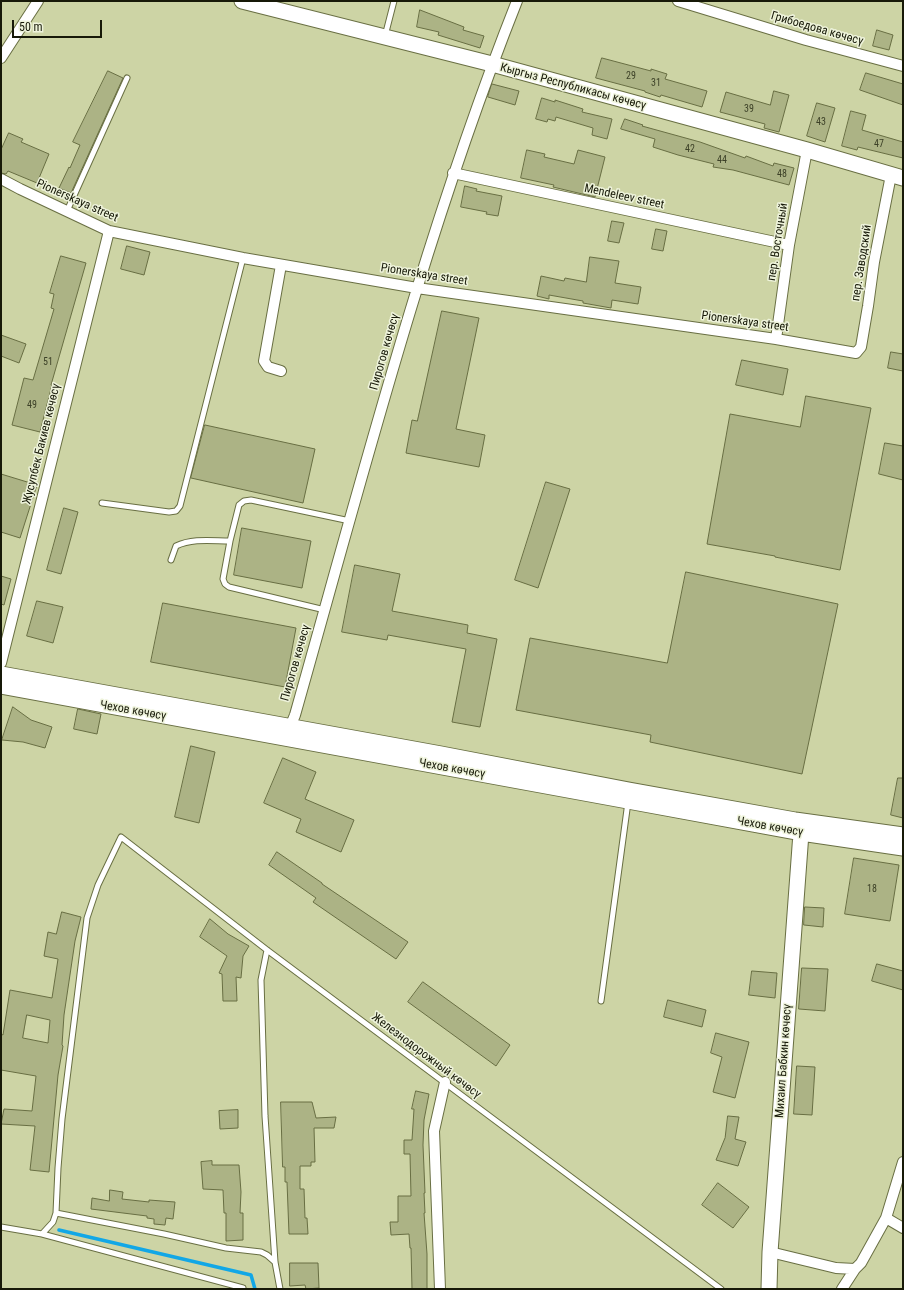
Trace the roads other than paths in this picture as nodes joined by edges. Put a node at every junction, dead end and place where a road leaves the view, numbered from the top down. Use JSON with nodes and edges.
{"nodes":[{"id":1,"x":38,"y":1,"type":"edge"},
{"id":2,"x":242,"y":1,"type":"edge"},
{"id":3,"x":394,"y":1,"type":"edge"},
{"id":4,"x":516,"y":1,"type":"edge"},
{"id":5,"x":678,"y":1,"type":"edge"},
{"id":6,"x":385,"y":37,"type":"junction"},
{"id":7,"x":1,"y":58,"type":"edge"},
{"id":8,"x":492,"y":64,"type":"junction"},
{"id":9,"x":903,"y":66,"type":"edge"},
{"id":10,"x":127,"y":78,"type":"dead end"},
{"id":11,"x":807,"y":150,"type":"junction"},
{"id":12,"x":454,"y":174,"type":"junction"},
{"id":13,"x":897,"y":176,"type":"edge"},
{"id":14,"x":1,"y":179,"type":"edge"},
{"id":15,"x":67,"y":211,"type":"junction"},
{"id":16,"x":109,"y":231,"type":"junction"},
{"id":17,"x":789,"y":245,"type":"junction"},
{"id":18,"x":243,"y":258,"type":"junction"},
{"id":19,"x":281,"y":265,"type":"junction"},
{"id":20,"x":417,"y":288,"type":"junction"},
{"id":21,"x":776,"y":339,"type":"junction"},
{"id":22,"x":856,"y":353,"type":"joint"},
{"id":23,"x":281,"y":372,"type":"dead end"},
{"id":24,"x":102,"y":503,"type":"dead end"},
{"id":25,"x":350,"y":521,"type":"junction"},
{"id":26,"x":230,"y":541,"type":"junction"},
{"id":27,"x":171,"y":560,"type":"dead end"},
{"id":28,"x":324,"y":610,"type":"junction"},
{"id":29,"x":1,"y":663,"type":"edge"},
{"id":30,"x":1,"y":674,"type":"edge"},
{"id":31,"x":10,"y":684,"type":"edge"},
{"id":32,"x":290,"y":730,"type":"junction"},
{"id":33,"x":629,"y":795,"type":"junction"},
{"id":34,"x":805,"y":828,"type":"junction"},
{"id":35,"x":903,"y":835,"type":"edge"},
{"id":36,"x":903,"y":848,"type":"edge"},
{"id":37,"x":267,"y":950,"type":"junction"},
{"id":38,"x":601,"y":1001,"type":"dead end"},
{"id":39,"x":445,"y":1082,"type":"junction"},
{"id":40,"x":903,"y":1162,"type":"edge"},
{"id":41,"x":56,"y":1213,"type":"junction"},
{"id":42,"x":886,"y":1218,"type":"junction"},
{"id":43,"x":1,"y":1227,"type":"edge"},
{"id":44,"x":903,"y":1228,"type":"edge"},
{"id":45,"x":42,"y":1234,"type":"junction"},
{"id":46,"x":770,"y":1252,"type":"junction"},
{"id":47,"x":275,"y":1262,"type":"junction"},
{"id":48,"x":855,"y":1270,"type":"junction"},
{"id":49,"x":243,"y":1288,"type":"edge"},
{"id":50,"x":280,"y":1289,"type":"edge"},
{"id":51,"x":440,"y":1289,"type":"edge"},
{"id":52,"x":721,"y":1289,"type":"edge"},
{"id":53,"x":769,"y":1289,"type":"edge"},
{"id":54,"x":842,"y":1289,"type":"edge"}],
"edges":[{"from":1,"to":7,"type":"street"},
{"from":2,"to":6,"type":"main road","name":"Кыргыз Республикасы көчөсү"},
{"from":3,"to":6,"type":"lane"},
{"from":4,"to":8,"type":"street","name":"Пирогов көчөсү"},
{"from":5,"to":9,"type":"street","name":"Грибоедова көчөсү"},
{"from":6,"to":8,"type":"main road","name":"Кыргыз Республикасы көчөсү"},
{"from":8,"to":11,"type":"main road","name":"Кыргыз Республикасы көчөсү"},
{"from":8,"to":12,"type":"street","name":"Пирогов көчөсү"},
{"from":10,"to":15,"type":"lane"},
{"from":11,"to":13,"type":"main road","name":"Кыргыз Республикасы көчөсү"},
{"from":11,"to":17,"type":"street","name":"пер. Восточный"},
{"from":12,"to":17,"type":"street","name":"Mendeleev street"},
{"from":12,"to":20,"type":"street","name":"Пирогов көчөсү"},
{"from":13,"to":22,"type":"street","name":"пер. Заводский"},
{"from":14,"to":15,"type":"street","name":"Pionerskaya street"},
{"from":15,"to":16,"type":"street","name":"Pionerskaya street"},
{"from":16,"to":18,"type":"street","name":"Pionerskaya street"},
{"from":16,"to":29,"type":"street","name":"Жусупбек Бакиев көчөсү"},
{"from":17,"to":21,"type":"street","name":"пер. Восточный"},
{"from":18,"to":19,"type":"street","name":"Pionerskaya street"},
{"from":18,"to":24,"type":"lane"},
{"from":19,"to":20,"type":"street","name":"Pionerskaya street"},
{"from":19,"to":23,"type":"street"},
{"from":20,"to":21,"type":"street","name":"Pionerskaya street"},
{"from":20,"to":25,"type":"street","name":"Пирогов көчөсү"},
{"from":21,"to":22,"type":"street","name":"Pionerskaya street"},
{"from":25,"to":26,"type":"lane"},
{"from":25,"to":28,"type":"street","name":"Пирогов көчөсү"},
{"from":26,"to":27,"type":"lane"},
{"from":26,"to":28,"type":"lane"},
{"from":28,"to":32,"type":"street","name":"Пирогов көчөсү"},
{"from":30,"to":31,"type":"main road","name":"Чехов көчөсү"},
{"from":31,"to":32,"type":"main road","name":"Чехов көчөсү"},
{"from":32,"to":33,"type":"main road","name":"Чехов көчөсү"},
{"from":33,"to":34,"type":"main road","name":"Чехов көчөсү"},
{"from":33,"to":38,"type":"lane"},
{"from":34,"to":35,"type":"main road"},
{"from":34,"to":36,"type":"main road","name":"Чехов көчөсү"},
{"from":34,"to":46,"type":"main road","name":"Михаил Бабкин көчөсү"},
{"from":37,"to":39,"type":"lane","name":"Железнодорожный көчөсү"},
{"from":37,"to":41,"type":"lane","name":"Железнодорожный көчөсү"},
{"from":37,"to":47,"type":"lane"},
{"from":39,"to":51,"type":"street"},
{"from":39,"to":52,"type":"lane","name":"Железнодорожный көчөсү"},
{"from":40,"to":42,"type":"street"},
{"from":41,"to":45,"type":"lane"},
{"from":41,"to":47,"type":"lane"},
{"from":42,"to":44,"type":"street"},
{"from":42,"to":48,"type":"street"},
{"from":43,"to":45,"type":"lane"},
{"from":45,"to":49,"type":"lane"},
{"from":46,"to":48,"type":"street"},
{"from":46,"to":53,"type":"main road","name":"Михаил Бабкин көчөсү"},
{"from":47,"to":50,"type":"lane"},
{"from":48,"to":54,"type":"street"}]}
